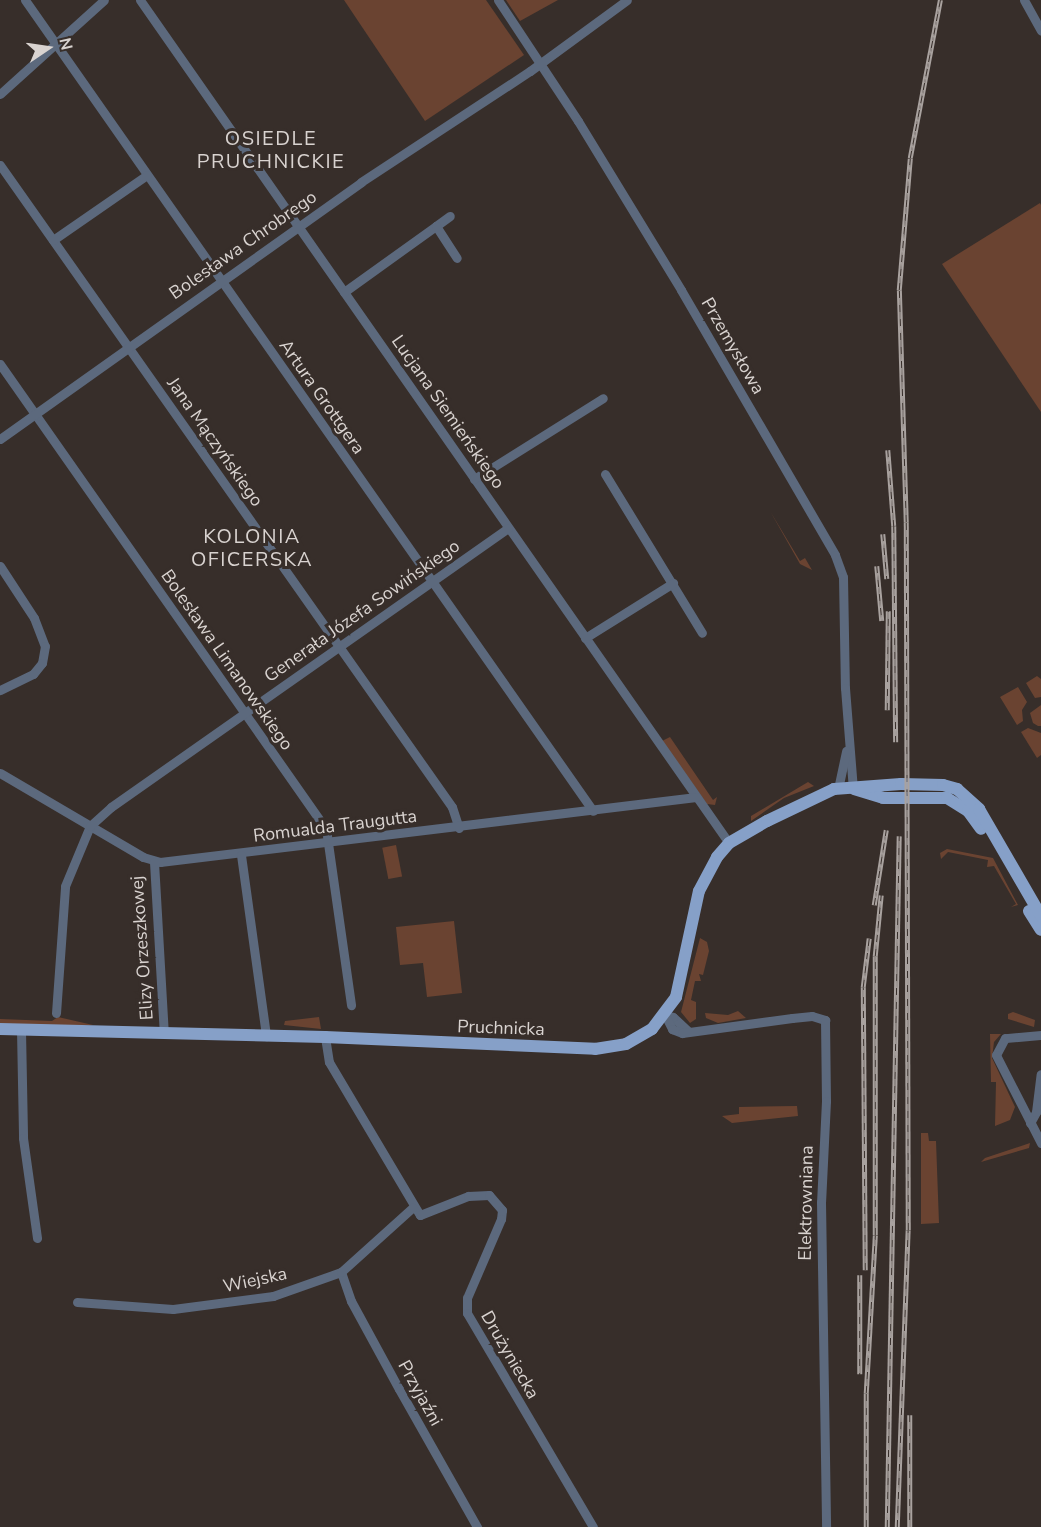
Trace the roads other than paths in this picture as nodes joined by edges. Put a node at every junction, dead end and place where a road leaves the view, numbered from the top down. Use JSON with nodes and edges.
{"nodes":[{"id":1,"x":25,"y":0,"type":"edge"},
{"id":2,"x":104,"y":0,"type":"edge"},
{"id":3,"x":140,"y":0,"type":"edge"},
{"id":4,"x":498,"y":0,"type":"edge"},
{"id":5,"x":627,"y":0,"type":"edge"},
{"id":6,"x":1023,"y":0,"type":"edge"},
{"id":7,"x":1041,"y":31,"type":"edge"},
{"id":8,"x":55,"y":43,"type":"junction"},
{"id":9,"x":541,"y":63,"type":"junction"},
{"id":10,"x":0,"y":94,"type":"edge"},
{"id":11,"x":0,"y":165,"type":"edge"},
{"id":12,"x":147,"y":175,"type":"junction"},
{"id":13,"x":450,"y":216,"type":"dead end"},
{"id":14,"x":300,"y":226,"type":"junction"},
{"id":15,"x":436,"y":226,"type":"junction"},
{"id":16,"x":52,"y":240,"type":"junction"},
{"id":17,"x":457,"y":258,"type":"dead end"},
{"id":18,"x":222,"y":281,"type":"junction"},
{"id":19,"x":344,"y":292,"type":"junction"},
{"id":20,"x":127,"y":346,"type":"junction"},
{"id":21,"x":0,"y":364,"type":"edge"},
{"id":22,"x":603,"y":398,"type":"dead end"},
{"id":23,"x":35,"y":414,"type":"junction"},
{"id":24,"x":0,"y":439,"type":"edge"},
{"id":25,"x":605,"y":474,"type":"dead end"},
{"id":26,"x":474,"y":479,"type":"junction"},
{"id":27,"x":508,"y":528,"type":"junction"},
{"id":28,"x":0,"y":566,"type":"edge"},
{"id":29,"x":432,"y":582,"type":"junction"},
{"id":30,"x":673,"y":583,"type":"junction"},
{"id":31,"x":702,"y":633,"type":"dead end"},
{"id":32,"x":585,"y":638,"type":"junction"},
{"id":33,"x":339,"y":647,"type":"junction"},
{"id":34,"x":0,"y":690,"type":"edge"},
{"id":35,"x":245,"y":714,"type":"junction"},
{"id":36,"x":848,"y":739,"type":"junction"},
{"id":37,"x":1,"y":776,"type":"edge"},
{"id":38,"x":838,"y":789,"type":"junction"},
{"id":39,"x":853,"y":789,"type":"junction"},
{"id":40,"x":696,"y":797,"type":"junction"},
{"id":41,"x":593,"y":811,"type":"junction"},
{"id":42,"x":90,"y":826,"type":"junction"},
{"id":43,"x":459,"y":828,"type":"junction"},
{"id":44,"x":330,"y":843,"type":"junction"},
{"id":45,"x":729,"y":843,"type":"junction"},
{"id":46,"x":241,"y":855,"type":"junction"},
{"id":47,"x":154,"y":862,"type":"junction"},
{"id":48,"x":1041,"y":916,"type":"edge"},
{"id":49,"x":1041,"y":930,"type":"edge"},
{"id":50,"x":351,"y":1005,"type":"dead end"},
{"id":51,"x":56,"y":1013,"type":"dead end"},
{"id":52,"x":665,"y":1015,"type":"junction"},
{"id":53,"x":0,"y":1029,"type":"edge"},
{"id":54,"x":21,"y":1030,"type":"junction"},
{"id":55,"x":164,"y":1033,"type":"junction"},
{"id":56,"x":1041,"y":1035,"type":"edge"},
{"id":57,"x":266,"y":1036,"type":"junction"},
{"id":58,"x":325,"y":1037,"type":"junction"},
{"id":59,"x":1041,"y":1074,"type":"edge"},
{"id":60,"x":1030,"y":1122,"type":"junction"},
{"id":61,"x":1041,"y":1143,"type":"edge"},
{"id":62,"x":412,"y":1208,"type":"junction"},
{"id":63,"x":37,"y":1238,"type":"dead end"},
{"id":64,"x":341,"y":1272,"type":"junction"},
{"id":65,"x":77,"y":1302,"type":"dead end"},
{"id":66,"x":475,"y":1524,"type":"edge"},
{"id":67,"x":464,"y":1527,"type":"edge"},
{"id":68,"x":592,"y":1527,"type":"edge"},
{"id":69,"x":826,"y":1527,"type":"edge"}],
"edges":[{"from":1,"to":8,"type":"street","name":"Artura Grottgera"},
{"from":2,"to":8,"type":"street"},
{"from":3,"to":14,"type":"street","name":"Lucjana Siemieńskiego"},
{"from":4,"to":9,"type":"street","name":"Przemysłowa"},
{"from":5,"to":9,"type":"street","name":"Bolesława Chrobrego"},
{"from":6,"to":7,"type":"street"},
{"from":8,"to":10,"type":"street"},
{"from":8,"to":12,"type":"street","name":"Artura Grottgera"},
{"from":9,"to":14,"type":"street","name":"Bolesława Chrobrego"},
{"from":9,"to":36,"type":"street","name":"Przemysłowa"},
{"from":11,"to":16,"type":"street","name":"Jana Mączyńskiego"},
{"from":12,"to":16,"type":"street"},
{"from":12,"to":18,"type":"street","name":"Artura Grottgera"},
{"from":13,"to":15,"type":"street"},
{"from":14,"to":18,"type":"street","name":"Bolesława Chrobrego"},
{"from":14,"to":19,"type":"street","name":"Lucjana Siemieńskiego"},
{"from":15,"to":17,"type":"street"},
{"from":15,"to":19,"type":"street"},
{"from":16,"to":20,"type":"street","name":"Jana Mączyńskiego"},
{"from":18,"to":20,"type":"street","name":"Bolesława Chrobrego"},
{"from":18,"to":29,"type":"street","name":"Artura Grottgera"},
{"from":19,"to":26,"type":"street","name":"Lucjana Siemieńskiego"},
{"from":20,"to":23,"type":"street","name":"Bolesława Chrobrego"},
{"from":20,"to":33,"type":"street","name":"Jana Mączyńskiego"},
{"from":21,"to":23,"type":"street","name":"Bolesława Limanowskiego"},
{"from":22,"to":26,"type":"street"},
{"from":23,"to":24,"type":"street","name":"Bolesława Chrobrego"},
{"from":23,"to":35,"type":"street","name":"Bolesława Limanowskiego"},
{"from":25,"to":30,"type":"street"},
{"from":26,"to":27,"type":"street","name":"Lucjana Siemieńskiego"},
{"from":27,"to":29,"type":"street","name":"Generała Józefa Sowińskiego"},
{"from":27,"to":32,"type":"street","name":"Lucjana Siemieńskiego"},
{"from":28,"to":34,"type":"street"},
{"from":29,"to":33,"type":"street","name":"Generała Józefa Sowińskiego"},
{"from":29,"to":41,"type":"street","name":"Artura Grottgera"},
{"from":30,"to":31,"type":"street"},
{"from":30,"to":32,"type":"street"},
{"from":32,"to":40,"type":"street","name":"Lucjana Siemieńskiego"},
{"from":33,"to":35,"type":"street","name":"Generała Józefa Sowińskiego"},
{"from":33,"to":43,"type":"street","name":"Jana Mączyńskiego"},
{"from":35,"to":42,"type":"street","name":"Generała Józefa Sowińskiego"},
{"from":35,"to":44,"type":"street","name":"Bolesława Limanowskiego"},
{"from":36,"to":38,"type":"street"},
{"from":36,"to":39,"type":"street"},
{"from":37,"to":42,"type":"street"},
{"from":38,"to":39,"type":"main road","name":"Pruchnicka"},
{"from":38,"to":45,"type":"main road","name":"Pruchnicka"},
{"from":39,"to":48,"type":"main road","name":"Pruchnicka"},
{"from":39,"to":49,"type":"main road","name":"Pruchnicka"},
{"from":40,"to":41,"type":"street","name":"Romualda Traugutta"},
{"from":40,"to":45,"type":"street","name":"Lucjana Siemieńskiego"},
{"from":41,"to":43,"type":"street","name":"Romualda Traugutta"},
{"from":42,"to":47,"type":"street"},
{"from":42,"to":51,"type":"street"},
{"from":43,"to":44,"type":"street","name":"Romualda Traugutta"},
{"from":44,"to":46,"type":"street","name":"Romualda Traugutta"},
{"from":44,"to":50,"type":"street","name":"Bolesława Limanowskiego"},
{"from":45,"to":52,"type":"main road","name":"Pruchnicka"},
{"from":46,"to":47,"type":"street","name":"Romualda Traugutta"},
{"from":46,"to":57,"type":"street"},
{"from":47,"to":55,"type":"street","name":"Elizy Orzeszkowej"},
{"from":52,"to":58,"type":"main road","name":"Pruchnicka"},
{"from":52,"to":69,"type":"street","name":"Elektrowniana"},
{"from":53,"to":54,"type":"main road","name":"Pruchnicka"},
{"from":54,"to":55,"type":"main road","name":"Pruchnicka"},
{"from":54,"to":63,"type":"street"},
{"from":55,"to":57,"type":"main road","name":"Pruchnicka"},
{"from":56,"to":60,"type":"street"},
{"from":57,"to":58,"type":"main road","name":"Pruchnicka"},
{"from":58,"to":62,"type":"street"},
{"from":59,"to":60,"type":"street"},
{"from":60,"to":61,"type":"street"},
{"from":62,"to":64,"type":"street","name":"Wiejska"},
{"from":62,"to":68,"type":"street","name":"Drużyniecka"},
{"from":64,"to":65,"type":"street","name":"Wiejska"},
{"from":64,"to":66,"type":"street","name":"Przyjaźni"},
{"from":66,"to":67,"type":"street"}]}
